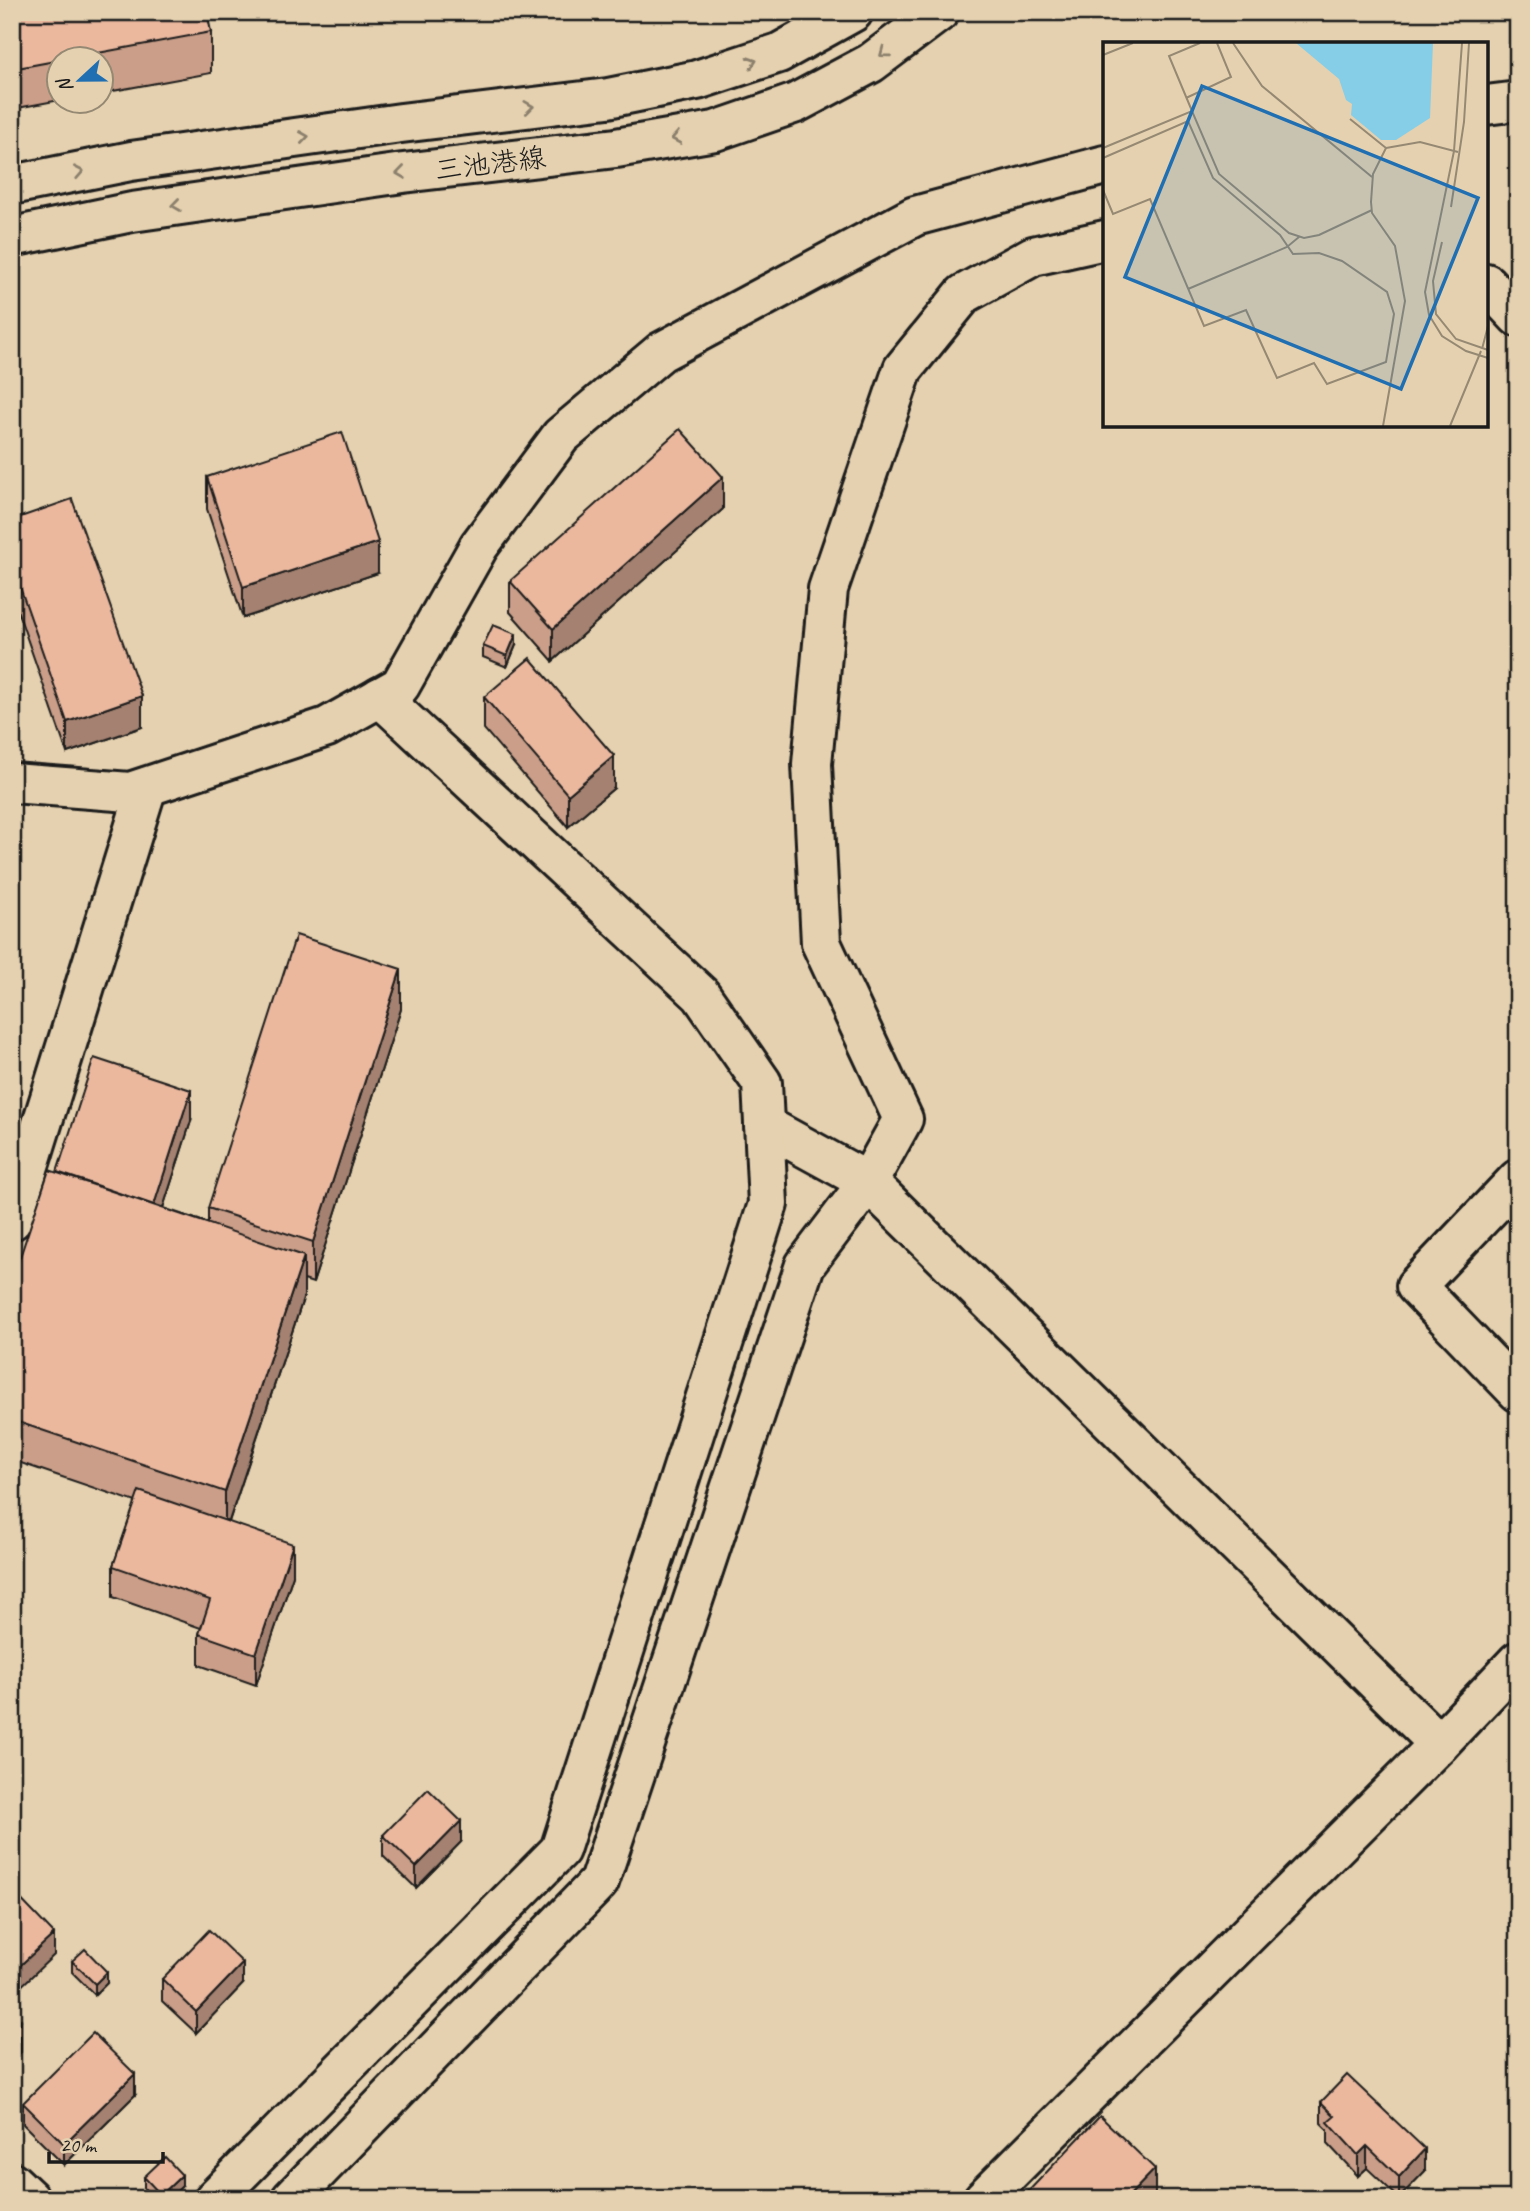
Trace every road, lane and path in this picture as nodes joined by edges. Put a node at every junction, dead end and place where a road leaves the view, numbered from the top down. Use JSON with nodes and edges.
{"nodes":[{"id":1,"x":853,"y":12,"type":"edge"},
{"id":2,"x":939,"y":12,"type":"edge"},
{"id":3,"x":1518,"y":101,"type":"edge"},
{"id":4,"x":1488,"y":105,"type":"edge"},
{"id":5,"x":1103,"y":165,"type":"edge"},
{"id":6,"x":12,"y":185,"type":"edge"},
{"id":7,"x":12,"y":237,"type":"edge"},
{"id":8,"x":1103,"y":240,"type":"edge"},
{"id":9,"x":1488,"y":285,"type":"edge"},
{"id":10,"x":1518,"y":317,"type":"edge"},
{"id":11,"x":380,"y":697,"type":"junction"},
{"id":12,"x":12,"y":783,"type":"edge"},
{"id":13,"x":147,"y":787,"type":"junction"},
{"id":14,"x":764,"y":1125,"type":"junction"},
{"id":15,"x":1518,"y":1179,"type":"edge"},
{"id":16,"x":868,"y":1182,"type":"junction"},
{"id":17,"x":12,"y":1220,"type":"edge"},
{"id":18,"x":1518,"y":1392,"type":"edge"},
{"id":19,"x":1518,"y":1661,"type":"edge"},
{"id":20,"x":1438,"y":1744,"type":"junction"},
{"id":21,"x":12,"y":2182,"type":"edge"},
{"id":22,"x":30,"y":2199,"type":"edge"},
{"id":23,"x":214,"y":2199,"type":"edge"},
{"id":24,"x":291,"y":2199,"type":"edge"},
{"id":25,"x":982,"y":2199,"type":"edge"}],
"edges":[{"from":6,"to":1,"type":"main road","name":"三池港線","one_way":true},
{"from":2,"to":7,"type":"main road","name":"三池港線","one_way":true},
{"from":3,"to":4,"type":"main road"},
{"from":5,"to":11,"type":"main road"},
{"from":8,"to":16,"type":"main road"},
{"from":9,"to":10,"type":"main road"},
{"from":11,"to":13,"type":"main road"},
{"from":11,"to":14,"type":"main road"},
{"from":12,"to":13,"type":"main road"},
{"from":13,"to":17,"type":"main road"},
{"from":14,"to":16,"type":"main road"},
{"from":14,"to":23,"type":"main road"},
{"from":15,"to":18,"type":"main road"},
{"from":16,"to":20,"type":"main road"},
{"from":16,"to":24,"type":"main road"},
{"from":19,"to":20,"type":"main road"},
{"from":20,"to":25,"type":"main road"},
{"from":21,"to":22,"type":"main road"}]}
